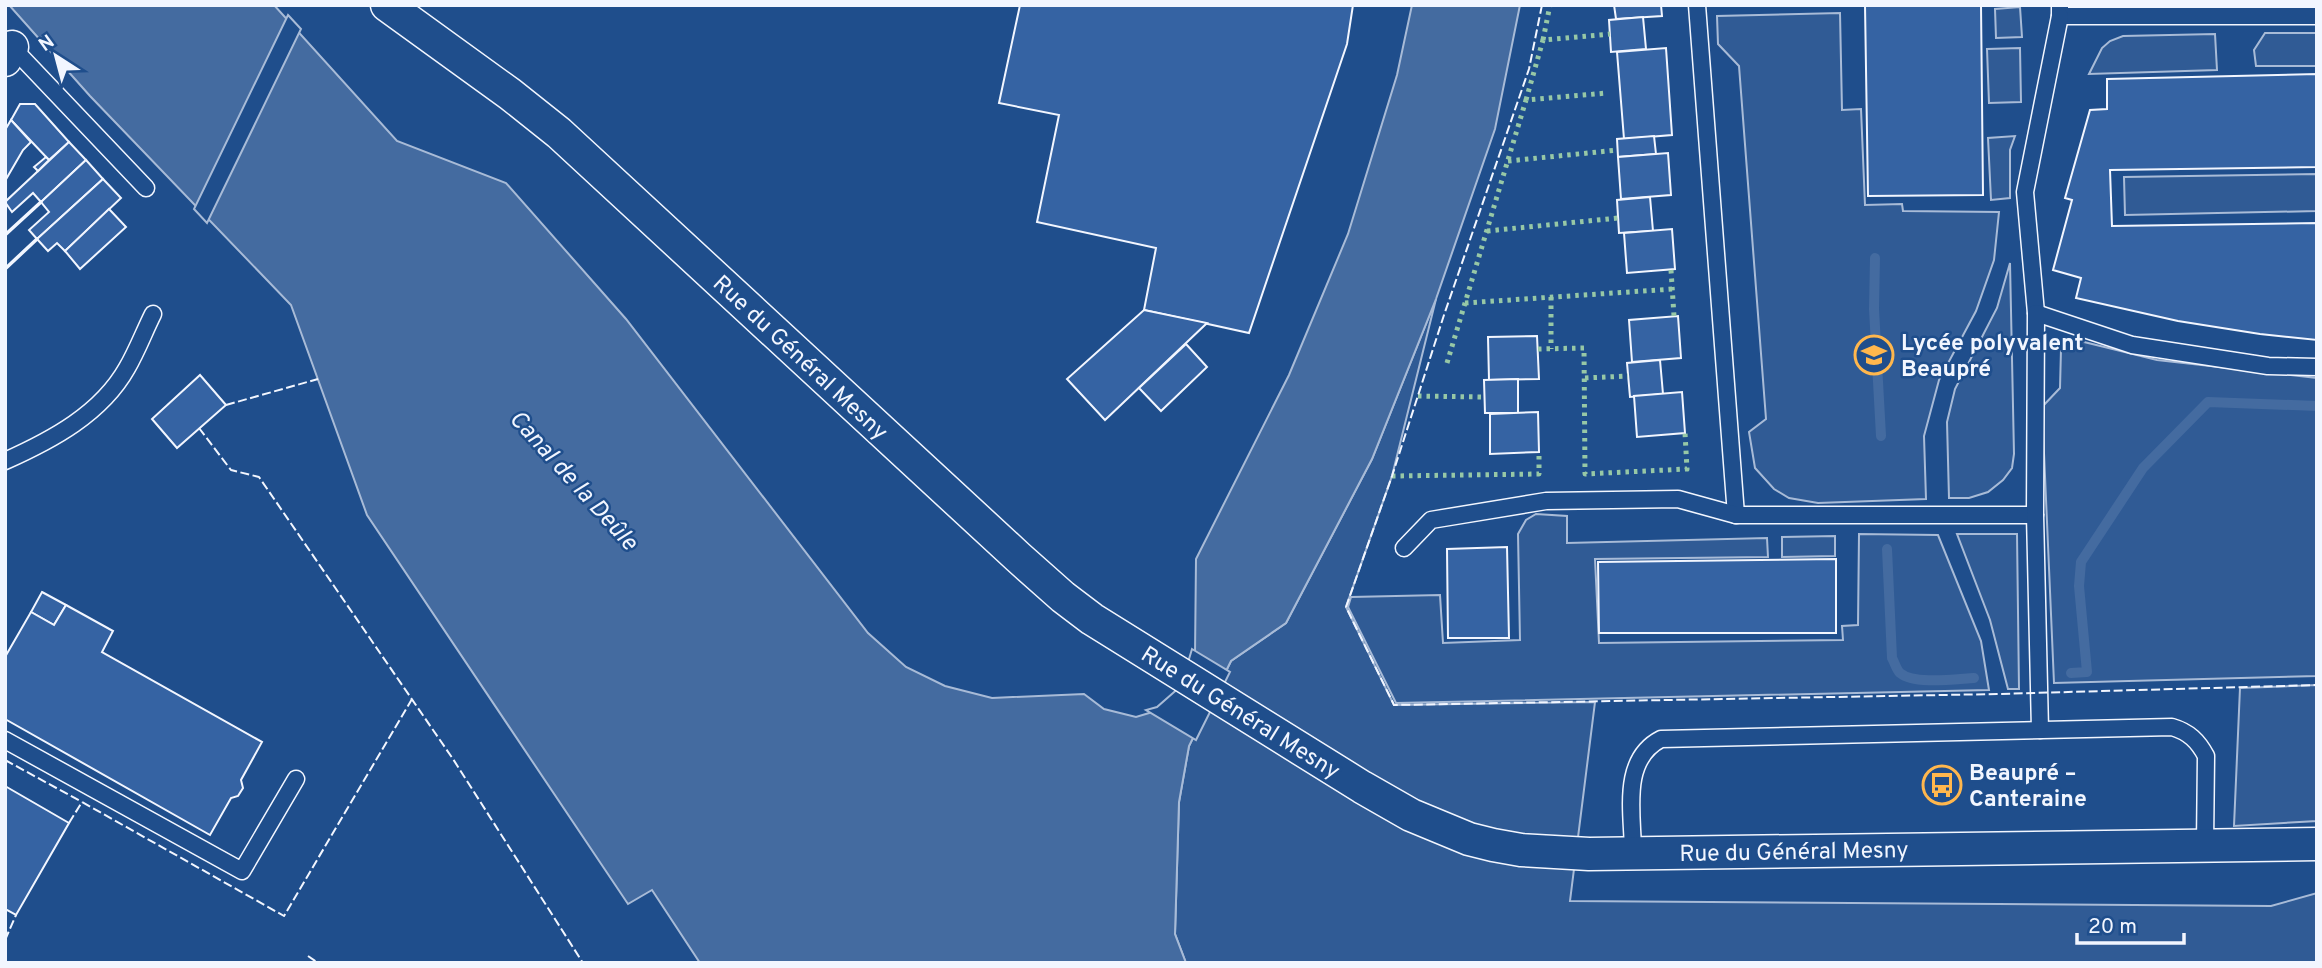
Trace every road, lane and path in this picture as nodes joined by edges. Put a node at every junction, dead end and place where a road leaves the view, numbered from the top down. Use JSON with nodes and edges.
{"nodes":[{"id":1,"x":387,"y":5,"type":"edge"},
{"id":2,"x":1697,"y":5,"type":"edge"},
{"id":3,"x":2060,"y":11,"type":"edge"},
{"id":4,"x":2317,"y":16,"type":"edge"},
{"id":5,"x":8,"y":49,"type":"edge"},
{"id":6,"x":146,"y":188,"type":"dead end"},
{"id":7,"x":2036,"y":313,"type":"junction"},
{"id":8,"x":153,"y":314,"type":"dead end"},
{"id":9,"x":2317,"y":367,"type":"edge"},
{"id":10,"x":5,"y":461,"type":"edge"},
{"id":11,"x":2035,"y":514,"type":"junction"},
{"id":12,"x":1736,"y":515,"type":"junction"},
{"id":13,"x":1404,"y":548,"type":"dead end"},
{"id":14,"x":2040,"y":730,"type":"junction"},
{"id":15,"x":5,"y":740,"type":"edge"},
{"id":16,"x":296,"y":779,"type":"dead end"},
{"id":17,"x":2317,"y":844,"type":"edge"},
{"id":18,"x":2205,"y":845,"type":"junction"},
{"id":19,"x":1633,"y":853,"type":"junction"}],
"edges":[{"from":1,"to":19,"type":"street","name":"Rue du Général Mesny"},
{"from":2,"to":12,"type":"lane"},
{"from":3,"to":4,"type":"lane"},
{"from":3,"to":7,"type":"lane"},
{"from":5,"to":6,"type":"lane"},
{"from":7,"to":9,"type":"lane"},
{"from":7,"to":11,"type":"lane"},
{"from":8,"to":10,"type":"lane"},
{"from":11,"to":12,"type":"lane"},
{"from":11,"to":14,"type":"lane"},
{"from":12,"to":13,"type":"lane"},
{"from":14,"to":18,"type":"lane"},
{"from":14,"to":19,"type":"lane"},
{"from":15,"to":16,"type":"lane"},
{"from":17,"to":18,"type":"street","name":"Rue du Général Mesny"},
{"from":18,"to":19,"type":"street","name":"Rue du Général Mesny"}]}
